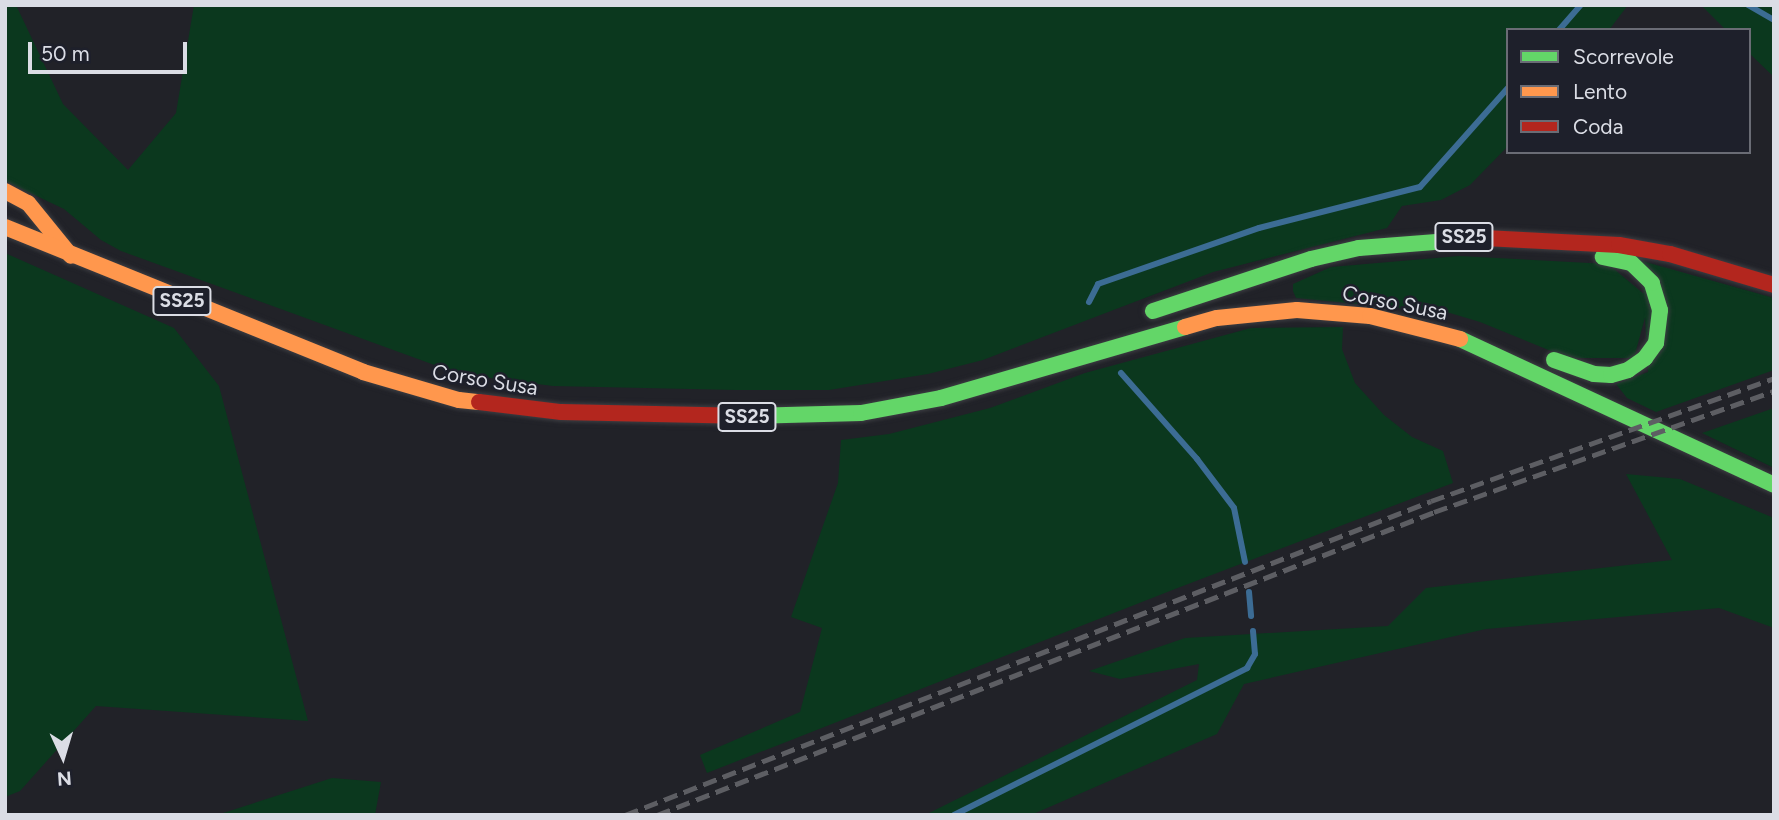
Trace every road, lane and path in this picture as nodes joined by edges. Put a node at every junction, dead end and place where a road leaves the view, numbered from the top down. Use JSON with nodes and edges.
{"nodes":[{"id":1,"x":5,"y":191,"type":"edge"},
{"id":2,"x":5,"y":227,"type":"edge"},
{"id":3,"x":1467,"y":237,"type":"junction"},
{"id":4,"x":71,"y":256,"type":"junction"},
{"id":5,"x":1774,"y":285,"type":"edge"},
{"id":6,"x":1133,"y":320,"type":"dead end"},
{"id":7,"x":1412,"y":324,"type":"junction"},
{"id":8,"x":1475,"y":327,"type":"dead end"},
{"id":9,"x":1108,"y":331,"type":"dead end"},
{"id":10,"x":1534,"y":351,"type":"dead end"},
{"id":11,"x":985,"y":386,"type":"junction"},
{"id":12,"x":1774,"y":485,"type":"edge"}],
"edges":[{"from":1,"to":4,"type":"main road"},
{"from":2,"to":4,"type":"main road","name":"Corso Susa","number":"SS25"},
{"from":3,"to":5,"type":"main road","name":"Corso Susa","number":"SS25"},
{"from":3,"to":6,"type":"main road","name":"Corso Susa","number":"SS25"},
{"from":3,"to":10,"type":"main road"},
{"from":4,"to":11,"type":"main road","name":"Corso Susa","number":"SS25"},
{"from":7,"to":8,"type":"main road"},
{"from":7,"to":11,"type":"main road","name":"Corso Susa","number":"SS25"},
{"from":7,"to":12,"type":"main road","name":"Corso Susa","number":"SS25"},
{"from":9,"to":11,"type":"main road","name":"Corso Susa","number":"SS25"}]}
